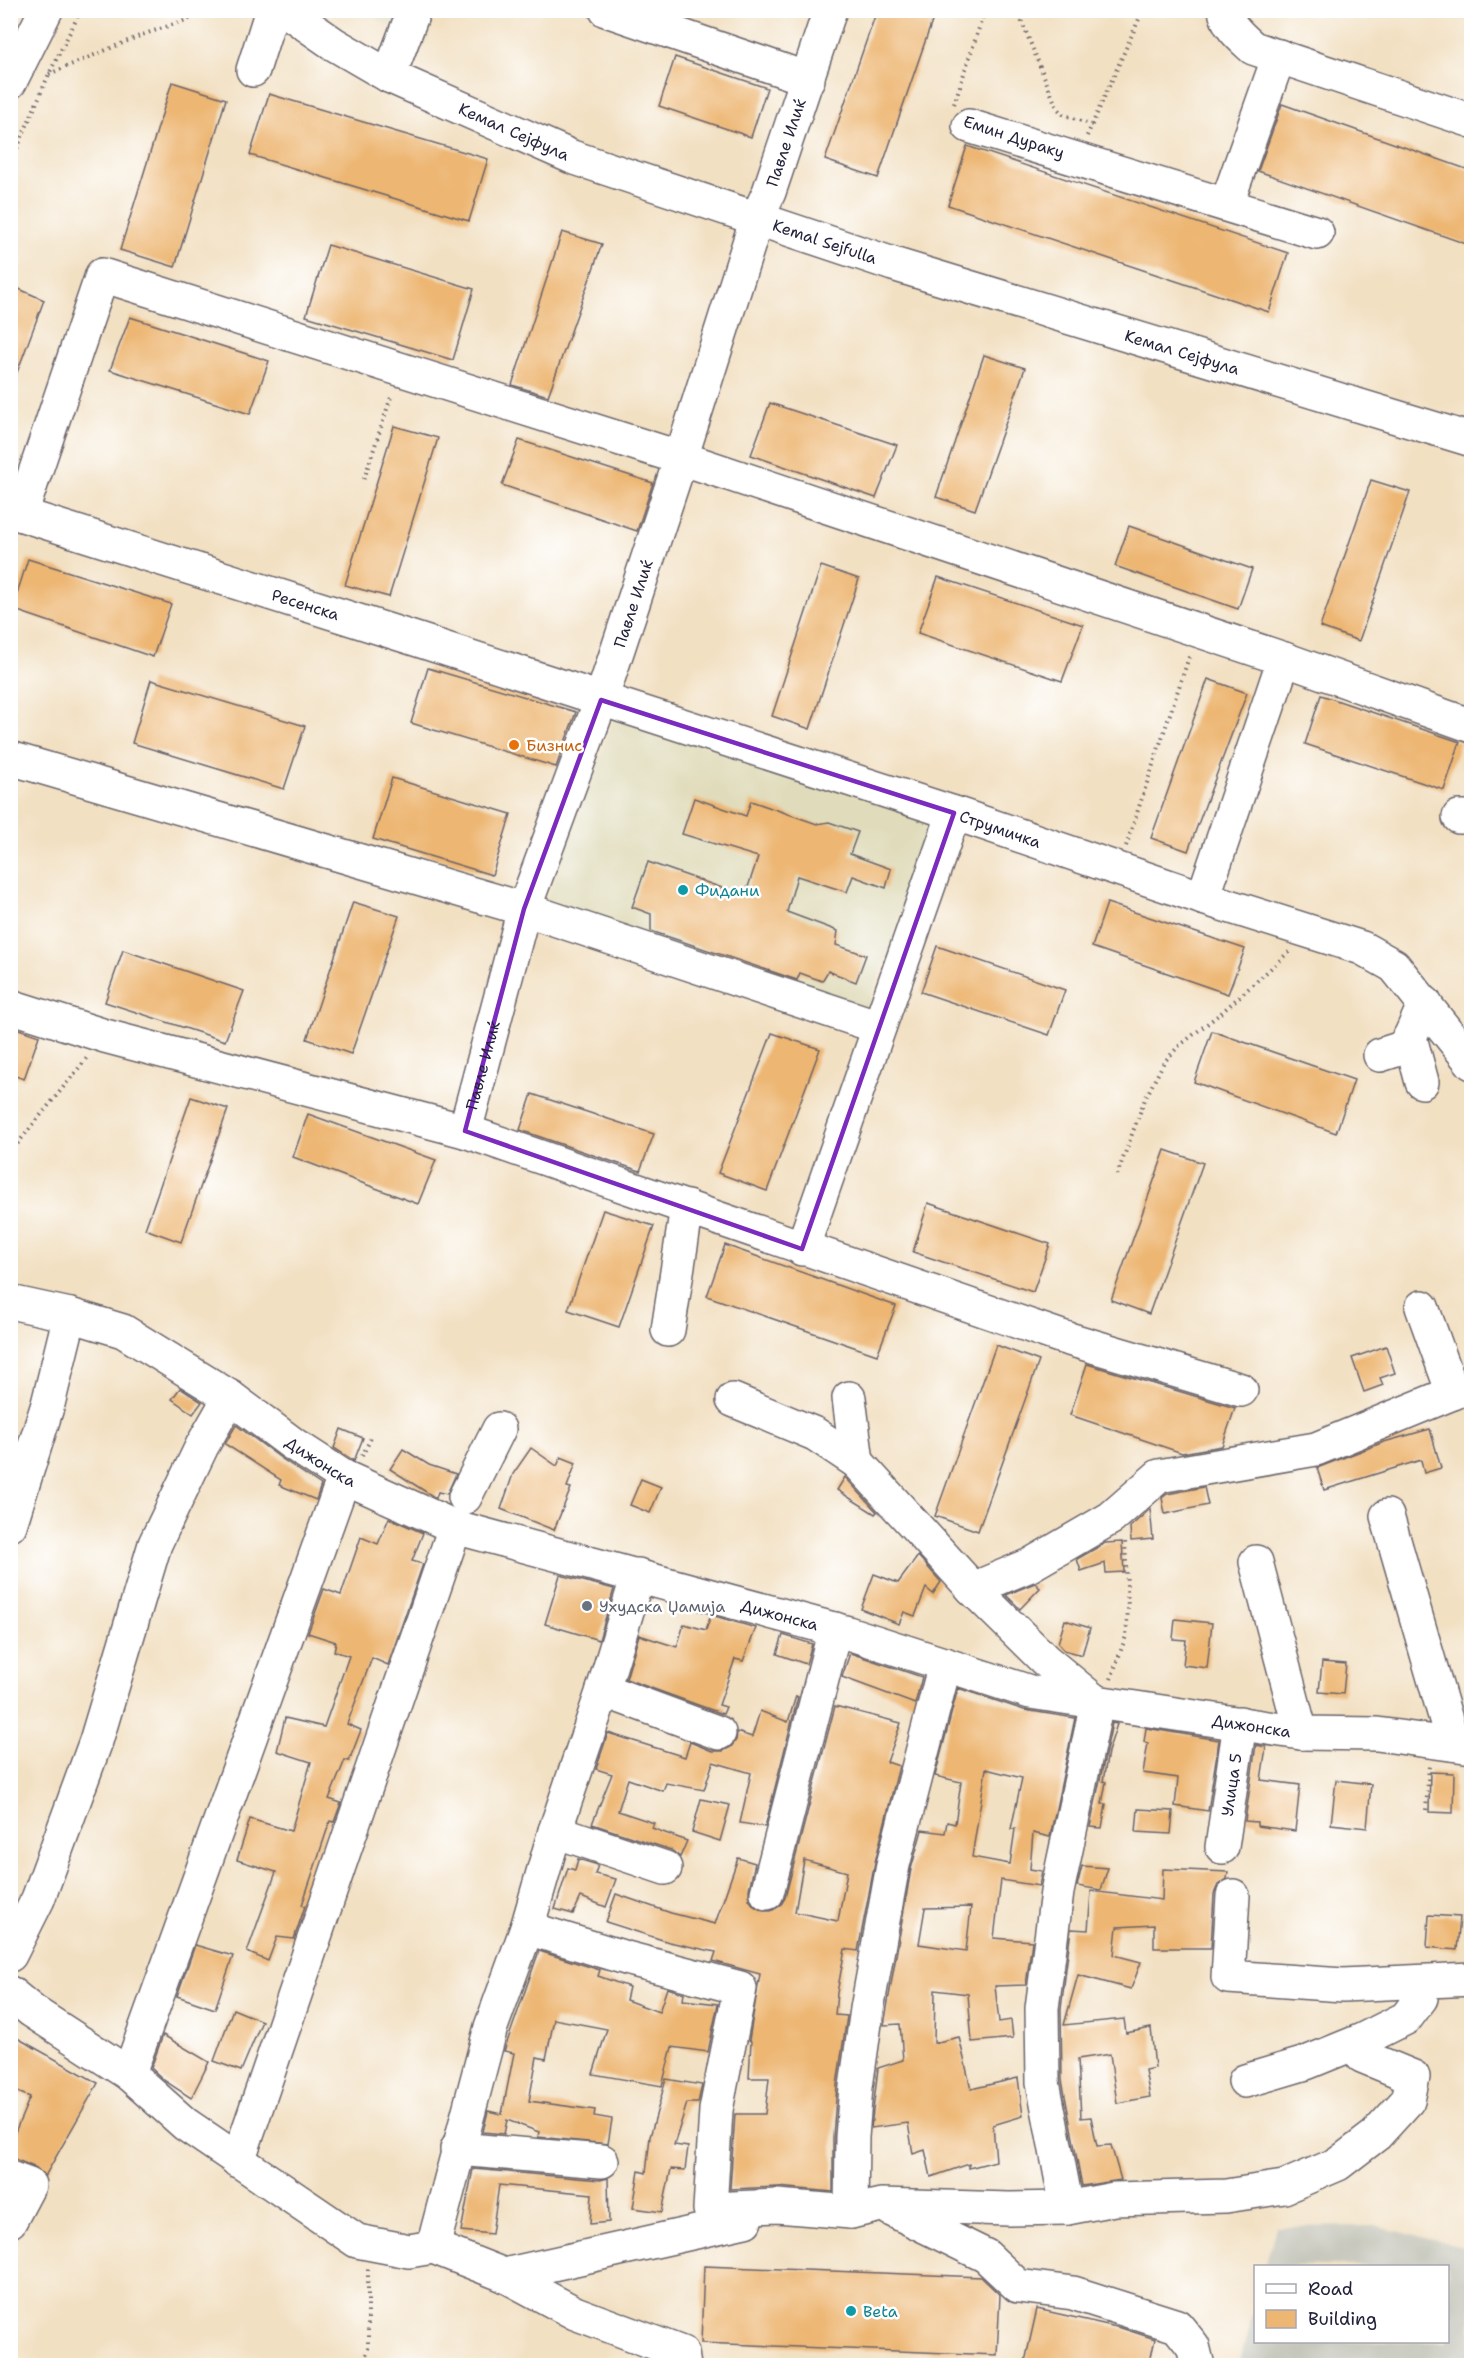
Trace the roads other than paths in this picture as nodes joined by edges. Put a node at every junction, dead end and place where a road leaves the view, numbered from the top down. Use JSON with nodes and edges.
{"nodes":[{"id":1,"x":46,"y":10,"type":"edge"},
{"id":2,"x":272,"y":10,"type":"edge"},
{"id":3,"x":285,"y":10,"type":"edge"},
{"id":4,"x":414,"y":10,"type":"edge"},
{"id":5,"x":606,"y":10,"type":"edge"},
{"id":6,"x":830,"y":10,"type":"edge"},
{"id":7,"x":1225,"y":10,"type":"edge"},
{"id":8,"x":1279,"y":56,"type":"junction"},
{"id":9,"x":253,"y":70,"type":"dead end"},
{"id":10,"x":389,"y":76,"type":"junction"},
{"id":11,"x":808,"y":80,"type":"junction"},
{"id":12,"x":10,"y":82,"type":"edge"},
{"id":13,"x":1472,"y":121,"type":"edge"},
{"id":14,"x":969,"y":126,"type":"road end"},
{"id":15,"x":1227,"y":204,"type":"junction"},
{"id":16,"x":757,"y":218,"type":"junction"},
{"id":17,"x":1317,"y":233,"type":"dead end"},
{"id":18,"x":893,"y":264,"type":"joint"},
{"id":19,"x":1472,"y":440,"type":"edge"},
{"id":20,"x":681,"y":458,"type":"junction"},
{"id":21,"x":16,"y":513,"type":"edge"},
{"id":22,"x":1284,"y":659,"type":"junction"},
{"id":23,"x":601,"y":699,"type":"junction"},
{"id":24,"x":1472,"y":726,"type":"edge"},
{"id":25,"x":10,"y":758,"type":"edge"},
{"id":26,"x":954,"y":813,"type":"junction"},
{"id":27,"x":1203,"y":898,"type":"junction"},
{"id":28,"x":524,"y":909,"type":"junction"},
{"id":29,"x":1425,"y":1003,"type":"junction"},
{"id":30,"x":10,"y":1006,"type":"edge"},
{"id":31,"x":879,"y":1027,"type":"junction"},
{"id":32,"x":1410,"y":1037,"type":"junction"},
{"id":33,"x":1380,"y":1055,"type":"dead end"},
{"id":34,"x":1472,"y":1063,"type":"edge"},
{"id":35,"x":1422,"y":1082,"type":"dead end"},
{"id":36,"x":465,"y":1131,"type":"junction"},
{"id":37,"x":687,"y":1207,"type":"junction"},
{"id":38,"x":802,"y":1249,"type":"junction"},
{"id":39,"x":10,"y":1302,"type":"edge"},
{"id":40,"x":1422,"y":1306,"type":"dead end"},
{"id":41,"x":70,"y":1315,"type":"junction"},
{"id":42,"x":668,"y":1330,"type":"dead end"},
{"id":43,"x":1462,"y":1389,"type":"edge"},
{"id":44,"x":1241,"y":1390,"type":"dead end"},
{"id":45,"x":230,"y":1397,"type":"junction"},
{"id":46,"x":849,"y":1398,"type":"dead end"},
{"id":47,"x":733,"y":1400,"type":"dead end"},
{"id":48,"x":499,"y":1430,"type":"dead end"},
{"id":49,"x":857,"y":1462,"type":"junction"},
{"id":50,"x":351,"y":1469,"type":"junction"},
{"id":51,"x":465,"y":1497,"type":"dead end"},
{"id":52,"x":1387,"y":1516,"type":"dead end"},
{"id":53,"x":10,"y":1525,"type":"edge"},
{"id":54,"x":455,"y":1527,"type":"junction"},
{"id":55,"x":1256,"y":1562,"type":"dead end"},
{"id":56,"x":638,"y":1575,"type":"junction"},
{"id":57,"x":974,"y":1589,"type":"junction"},
{"id":58,"x":834,"y":1629,"type":"junction"},
{"id":59,"x":945,"y":1664,"type":"junction"},
{"id":60,"x":603,"y":1690,"type":"junction"},
{"id":61,"x":1097,"y":1703,"type":"junction"},
{"id":62,"x":1239,"y":1723,"type":"junction"},
{"id":63,"x":719,"y":1733,"type":"dead end"},
{"id":64,"x":1301,"y":1734,"type":"junction"},
{"id":65,"x":1452,"y":1744,"type":"edge"},
{"id":66,"x":555,"y":1831,"type":"junction"},
{"id":67,"x":1222,"y":1847,"type":"dead end"},
{"id":68,"x":665,"y":1868,"type":"dead end"},
{"id":69,"x":767,"y":1893,"type":"dead end"},
{"id":70,"x":1233,"y":1896,"type":"dead end"},
{"id":71,"x":527,"y":1928,"type":"junction"},
{"id":72,"x":10,"y":1955,"type":"edge"},
{"id":73,"x":1465,"y":1980,"type":"edge"},
{"id":74,"x":10,"y":1993,"type":"edge"},
{"id":75,"x":1421,"y":1998,"type":"junction"},
{"id":76,"x":1376,"y":2001,"type":"dead end"},
{"id":77,"x":1360,"y":2041,"type":"junction"},
{"id":78,"x":129,"y":2074,"type":"junction"},
{"id":79,"x":1245,"y":2081,"type":"dead end"},
{"id":80,"x":457,"y":2150,"type":"junction"},
{"id":81,"x":238,"y":2161,"type":"junction"},
{"id":82,"x":602,"y":2162,"type":"dead end"},
{"id":83,"x":10,"y":2178,"type":"edge"},
{"id":84,"x":777,"y":2206,"type":"junction"},
{"id":85,"x":866,"y":2208,"type":"junction"},
{"id":86,"x":1067,"y":2208,"type":"junction"},
{"id":87,"x":10,"y":2221,"type":"edge"},
{"id":88,"x":433,"y":2247,"type":"junction"},
{"id":89,"x":504,"y":2275,"type":"junction"},
{"id":90,"x":684,"y":2366,"type":"edge"},
{"id":91,"x":1198,"y":2366,"type":"edge"}],
"edges":[{"from":1,"to":12,"type":"street"},
{"from":2,"to":9,"type":"street"},
{"from":3,"to":10,"type":"street","name":"Кемал Сејфула"},
{"from":4,"to":10,"type":"street"},
{"from":5,"to":11,"type":"street","name":"Павле Илиќ"},
{"from":6,"to":11,"type":"street","name":"Павле Илиќ"},
{"from":7,"to":8,"type":"street"},
{"from":8,"to":13,"type":"street"},
{"from":8,"to":15,"type":"street"},
{"from":10,"to":16,"type":"street","name":"Кемал Сејфула"},
{"from":11,"to":16,"type":"street","name":"Павле Илиќ"},
{"from":14,"to":15,"type":"street","name":"Емин Дураку"},
{"from":15,"to":17,"type":"street","name":"Емин Дураку"},
{"from":16,"to":18,"type":"street","name":"Kemal Sejfulla"},
{"from":16,"to":20,"type":"street","name":"Павле Илиќ"},
{"from":18,"to":19,"type":"street","name":"Кемал Сејфула"},
{"from":20,"to":21,"type":"street"},
{"from":20,"to":22,"type":"street"},
{"from":20,"to":23,"type":"street","name":"Павле Илиќ"},
{"from":21,"to":23,"type":"street","name":"Ресенска"},
{"from":22,"to":24,"type":"street"},
{"from":22,"to":27,"type":"street"},
{"from":23,"to":26,"type":"street","name":"Струмичка"},
{"from":23,"to":28,"type":"street","name":"Павле Илиќ"},
{"from":25,"to":28,"type":"street"},
{"from":26,"to":27,"type":"street","name":"Струмичка"},
{"from":26,"to":31,"type":"street"},
{"from":27,"to":29,"type":"street","name":"Струмичка"},
{"from":28,"to":31,"type":"street"},
{"from":28,"to":36,"type":"street","name":"Павле Илиќ"},
{"from":29,"to":32,"type":"street"},
{"from":29,"to":34,"type":"street"},
{"from":30,"to":36,"type":"street"},
{"from":31,"to":38,"type":"street"},
{"from":32,"to":33,"type":"street"},
{"from":32,"to":35,"type":"street"},
{"from":36,"to":37,"type":"street"},
{"from":37,"to":38,"type":"street"},
{"from":37,"to":42,"type":"street"},
{"from":38,"to":44,"type":"street"},
{"from":39,"to":41,"type":"street","name":"Дижонска"},
{"from":40,"to":43,"type":"street"},
{"from":41,"to":45,"type":"street","name":"Дижонска"},
{"from":41,"to":53,"type":"street"},
{"from":43,"to":57,"type":"street"},
{"from":45,"to":50,"type":"street","name":"Дижонска"},
{"from":45,"to":72,"type":"street"},
{"from":46,"to":49,"type":"street"},
{"from":47,"to":49,"type":"street"},
{"from":48,"to":51,"type":"street"},
{"from":49,"to":57,"type":"street"},
{"from":50,"to":54,"type":"street","name":"Дижонска"},
{"from":50,"to":78,"type":"street"},
{"from":52,"to":65,"type":"street"},
{"from":54,"to":56,"type":"street","name":"Дижонска"},
{"from":54,"to":81,"type":"street"},
{"from":55,"to":64,"type":"street"},
{"from":56,"to":58,"type":"street","name":"Дижонска"},
{"from":56,"to":60,"type":"street"},
{"from":57,"to":61,"type":"street"},
{"from":58,"to":59,"type":"street","name":"Дижонска"},
{"from":58,"to":69,"type":"street"},
{"from":59,"to":61,"type":"street","name":"Дижонска"},
{"from":59,"to":85,"type":"street"},
{"from":60,"to":63,"type":"street"},
{"from":60,"to":66,"type":"street"},
{"from":61,"to":62,"type":"street","name":"Дижонска"},
{"from":61,"to":86,"type":"street"},
{"from":62,"to":64,"type":"street","name":"Дижонска"},
{"from":62,"to":67,"type":"street","name":"Улица 5"},
{"from":64,"to":65,"type":"street","name":"Дижонска"},
{"from":66,"to":68,"type":"street"},
{"from":66,"to":71,"type":"street"},
{"from":70,"to":73,"type":"street"},
{"from":71,"to":80,"type":"street"},
{"from":71,"to":84,"type":"street"},
{"from":73,"to":75,"type":"street"},
{"from":74,"to":78,"type":"street"},
{"from":75,"to":76,"type":"street"},
{"from":75,"to":77,"type":"street"},
{"from":77,"to":79,"type":"street"},
{"from":77,"to":86,"type":"street"},
{"from":78,"to":81,"type":"street"},
{"from":80,"to":82,"type":"street"},
{"from":80,"to":88,"type":"street"},
{"from":81,"to":88,"type":"street"},
{"from":83,"to":87,"type":"street"},
{"from":84,"to":85,"type":"street"},
{"from":84,"to":89,"type":"street"},
{"from":85,"to":86,"type":"street"},
{"from":85,"to":91,"type":"street"},
{"from":88,"to":89,"type":"street"},
{"from":89,"to":90,"type":"street"}]}
